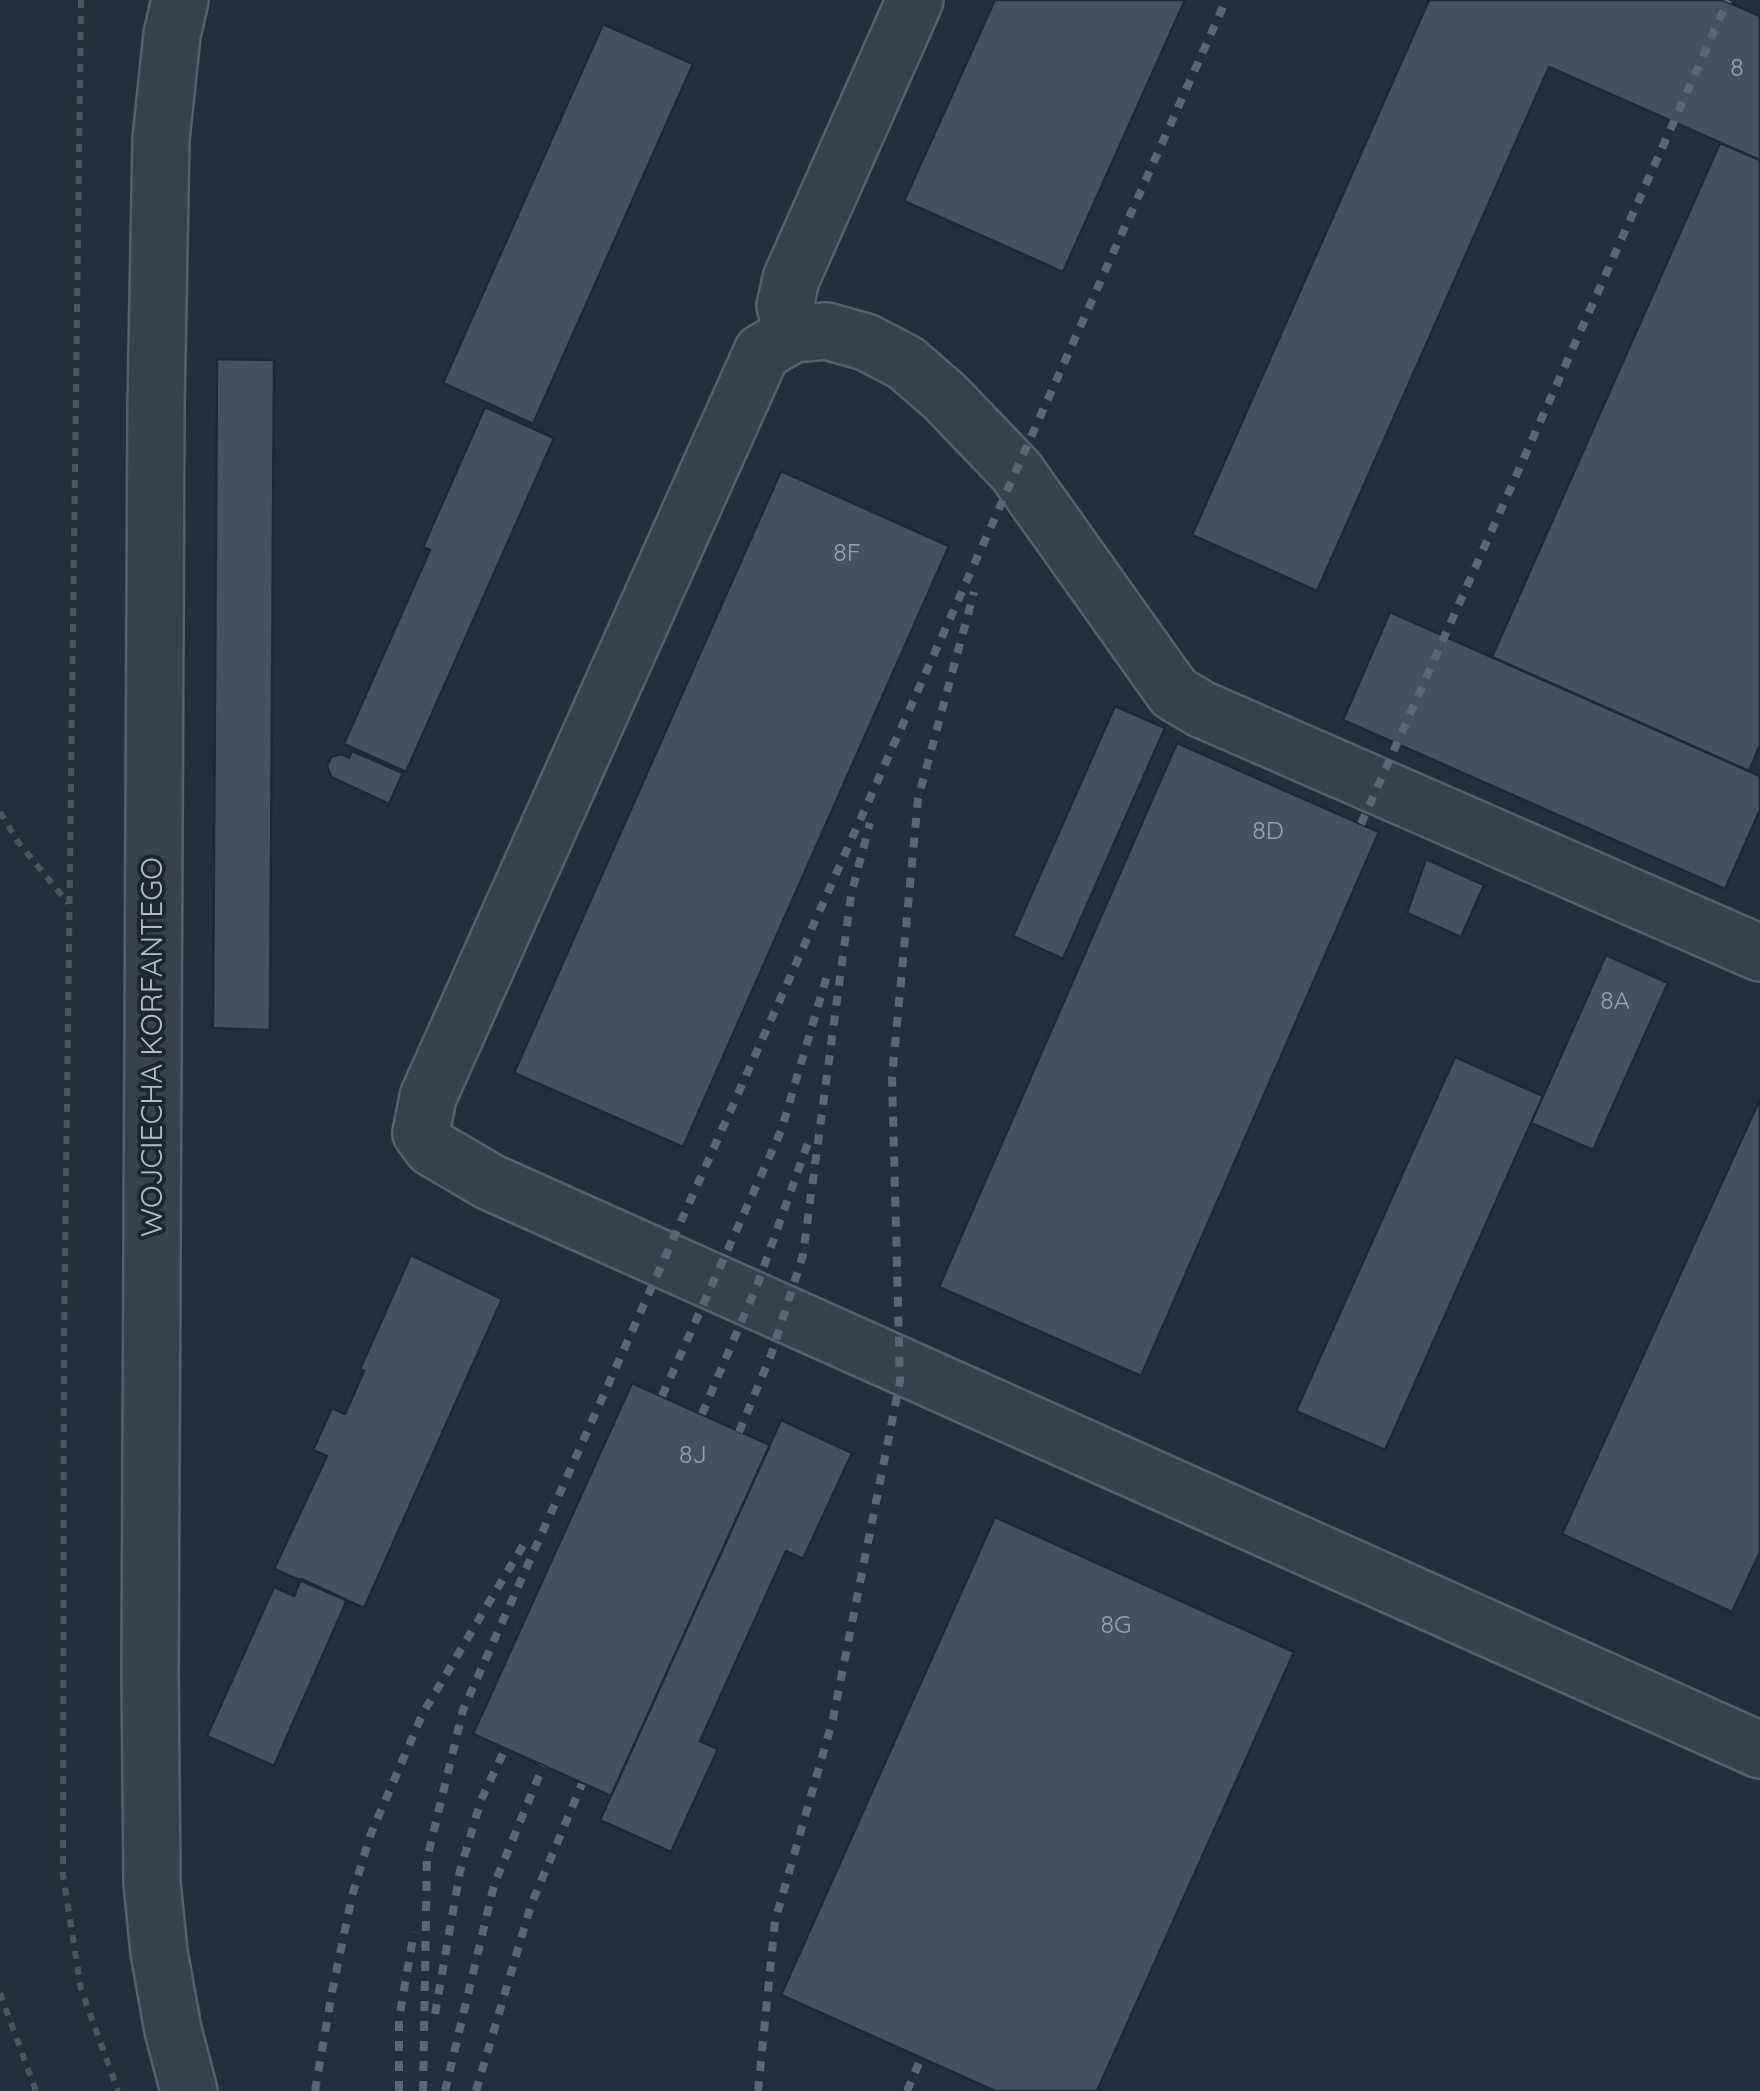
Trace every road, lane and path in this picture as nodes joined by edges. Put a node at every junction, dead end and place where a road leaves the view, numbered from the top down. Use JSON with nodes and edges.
{"nodes":[{"id":1,"x":80,"y":0,"type":"edge"},
{"id":2,"x":180,"y":0,"type":"edge"},
{"id":3,"x":915,"y":0,"type":"edge"},
{"id":4,"x":793,"y":334,"type":"junction"},
{"id":5,"x":0,"y":812,"type":"edge"},
{"id":6,"x":68,"y":904,"type":"junction"},
{"id":7,"x":1760,"y":953,"type":"edge"},
{"id":8,"x":1760,"y":1750,"type":"edge"},
{"id":9,"x":0,"y":1994,"type":"edge"},
{"id":10,"x":36,"y":2091,"type":"edge"},
{"id":11,"x":118,"y":2091,"type":"edge"},
{"id":12,"x":189,"y":2091,"type":"edge"}],
"edges":[{"from":1,"to":6,"type":"path"},
{"from":2,"to":12,"type":"street","name":"WOJCIECHA KORFANTEGO"},
{"from":3,"to":4,"type":"street"},
{"from":4,"to":7,"type":"street"},
{"from":4,"to":8,"type":"street"},
{"from":5,"to":6,"type":"path"},
{"from":6,"to":11,"type":"path"},
{"from":9,"to":10,"type":"path"}]}
